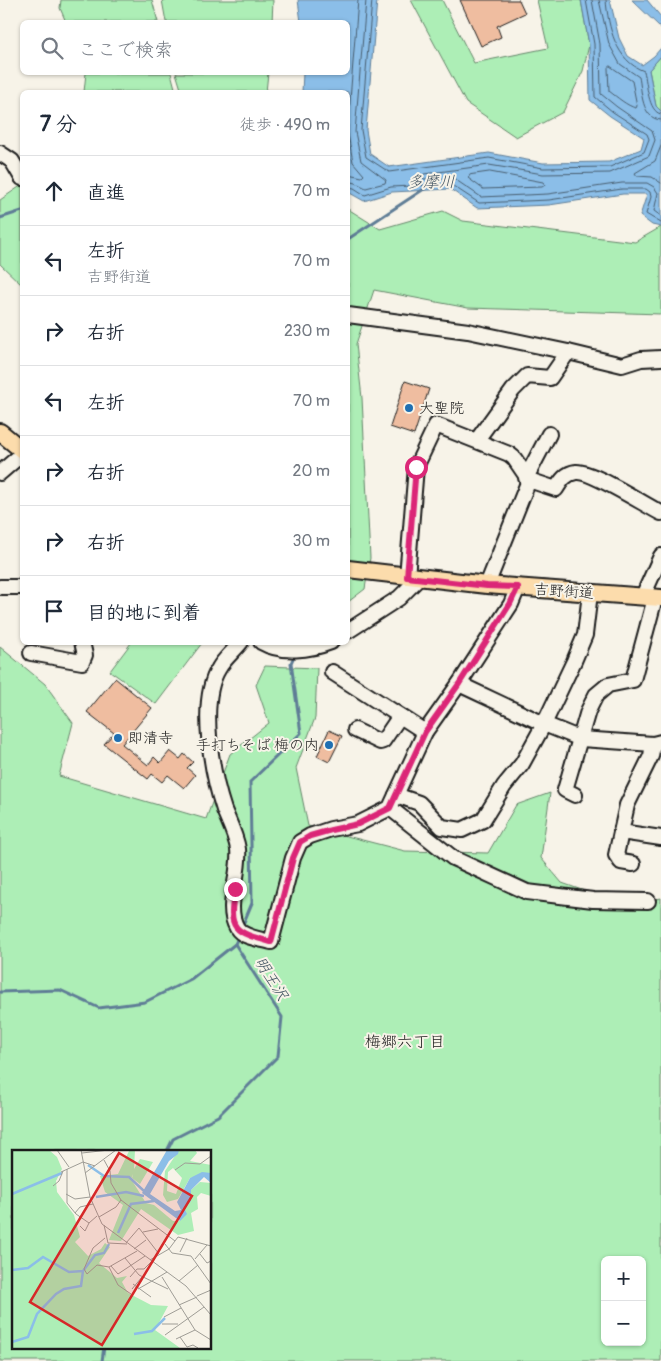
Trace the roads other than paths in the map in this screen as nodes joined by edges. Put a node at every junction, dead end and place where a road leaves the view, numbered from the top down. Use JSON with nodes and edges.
{"nodes":[{"id":1,"x":0,"y":153,"type":"edge"},
{"id":2,"x":20,"y":174,"type":"edge"},
{"id":3,"x":354,"y":316,"type":"edge"},
{"id":4,"x":568,"y":352,"type":"junction"},
{"id":5,"x":661,"y":358,"type":"edge"},
{"id":6,"x":0,"y":432,"type":"edge"},
{"id":7,"x":549,"y":434,"type":"dead end"},
{"id":8,"x":477,"y":440,"type":"junction"},
{"id":9,"x":20,"y":448,"type":"edge"},
{"id":10,"x":20,"y":456,"type":"edge"},
{"id":11,"x":0,"y":473,"type":"edge"},
{"id":12,"x":527,"y":479,"type":"junction"},
{"id":13,"x":661,"y":513,"type":"edge"},
{"id":14,"x":661,"y":556,"type":"edge"},
{"id":15,"x":350,"y":569,"type":"edge"},
{"id":16,"x":413,"y":578,"type":"junction"},
{"id":17,"x":487,"y":586,"type":"junction"},
{"id":18,"x":0,"y":587,"type":"edge"},
{"id":19,"x":20,"y":587,"type":"edge"},
{"id":20,"x":518,"y":587,"type":"junction"},
{"id":21,"x":590,"y":592,"type":"junction"},
{"id":22,"x":653,"y":597,"type":"edge"},
{"id":23,"x":350,"y":631,"type":"edge"},
{"id":24,"x":83,"y":645,"type":"edge"},
{"id":25,"x":238,"y":645,"type":"edge"},
{"id":26,"x":272,"y":645,"type":"edge"},
{"id":27,"x":322,"y":645,"type":"edge"},
{"id":28,"x":31,"y":653,"type":"dead end"},
{"id":29,"x":332,"y":672,"type":"dead end"},
{"id":30,"x":459,"y":684,"type":"junction"},
{"id":31,"x":400,"y":716,"type":"junction"},
{"id":32,"x":544,"y":724,"type":"junction"},
{"id":33,"x":354,"y":730,"type":"dead end"},
{"id":34,"x":425,"y":732,"type":"junction"},
{"id":35,"x":581,"y":738,"type":"junction"},
{"id":36,"x":657,"y":743,"type":"edge"},
{"id":37,"x":396,"y":795,"type":"junction"},
{"id":38,"x":575,"y":795,"type":"dead end"},
{"id":39,"x":390,"y":808,"type":"junction"},
{"id":40,"x":621,"y":832,"type":"junction"},
{"id":41,"x":661,"y":838,"type":"edge"},
{"id":42,"x":633,"y":864,"type":"dead end"},
{"id":43,"x":648,"y":901,"type":"dead end"}],
"edges":[{"from":1,"to":2,"type":"street"},
{"from":3,"to":4,"type":"street"},
{"from":4,"to":5,"type":"street"},
{"from":4,"to":8,"type":"street"},
{"from":6,"to":9,"type":"main road"},
{"from":7,"to":12,"type":"street"},
{"from":8,"to":12,"type":"street"},
{"from":8,"to":16,"type":"street"},
{"from":10,"to":11,"type":"street"},
{"from":12,"to":13,"type":"street"},
{"from":12,"to":17,"type":"street"},
{"from":14,"to":22,"type":"street"},
{"from":15,"to":16,"type":"main road","name":"吉野街道"},
{"from":16,"to":17,"type":"main road","name":"吉野街道"},
{"from":16,"to":23,"type":"street"},
{"from":17,"to":20,"type":"main road","name":"吉野街道"},
{"from":18,"to":19,"type":"street"},
{"from":20,"to":21,"type":"main road","name":"吉野街道"},
{"from":20,"to":30,"type":"street"},
{"from":21,"to":22,"type":"main road","name":"吉野街道"},
{"from":21,"to":32,"type":"street"},
{"from":22,"to":35,"type":"street"},
{"from":24,"to":28,"type":"street"},
{"from":25,"to":39,"type":"street"},
{"from":26,"to":27,"type":"street"},
{"from":29,"to":31,"type":"street"},
{"from":30,"to":32,"type":"street"},
{"from":30,"to":34,"type":"street"},
{"from":31,"to":33,"type":"street"},
{"from":31,"to":34,"type":"street"},
{"from":32,"to":35,"type":"street"},
{"from":32,"to":37,"type":"street"},
{"from":34,"to":37,"type":"street"},
{"from":35,"to":36,"type":"street"},
{"from":35,"to":38,"type":"street"},
{"from":36,"to":40,"type":"street"},
{"from":37,"to":39,"type":"street"},
{"from":39,"to":43,"type":"street"},
{"from":40,"to":41,"type":"street"},
{"from":40,"to":42,"type":"street"}]}
